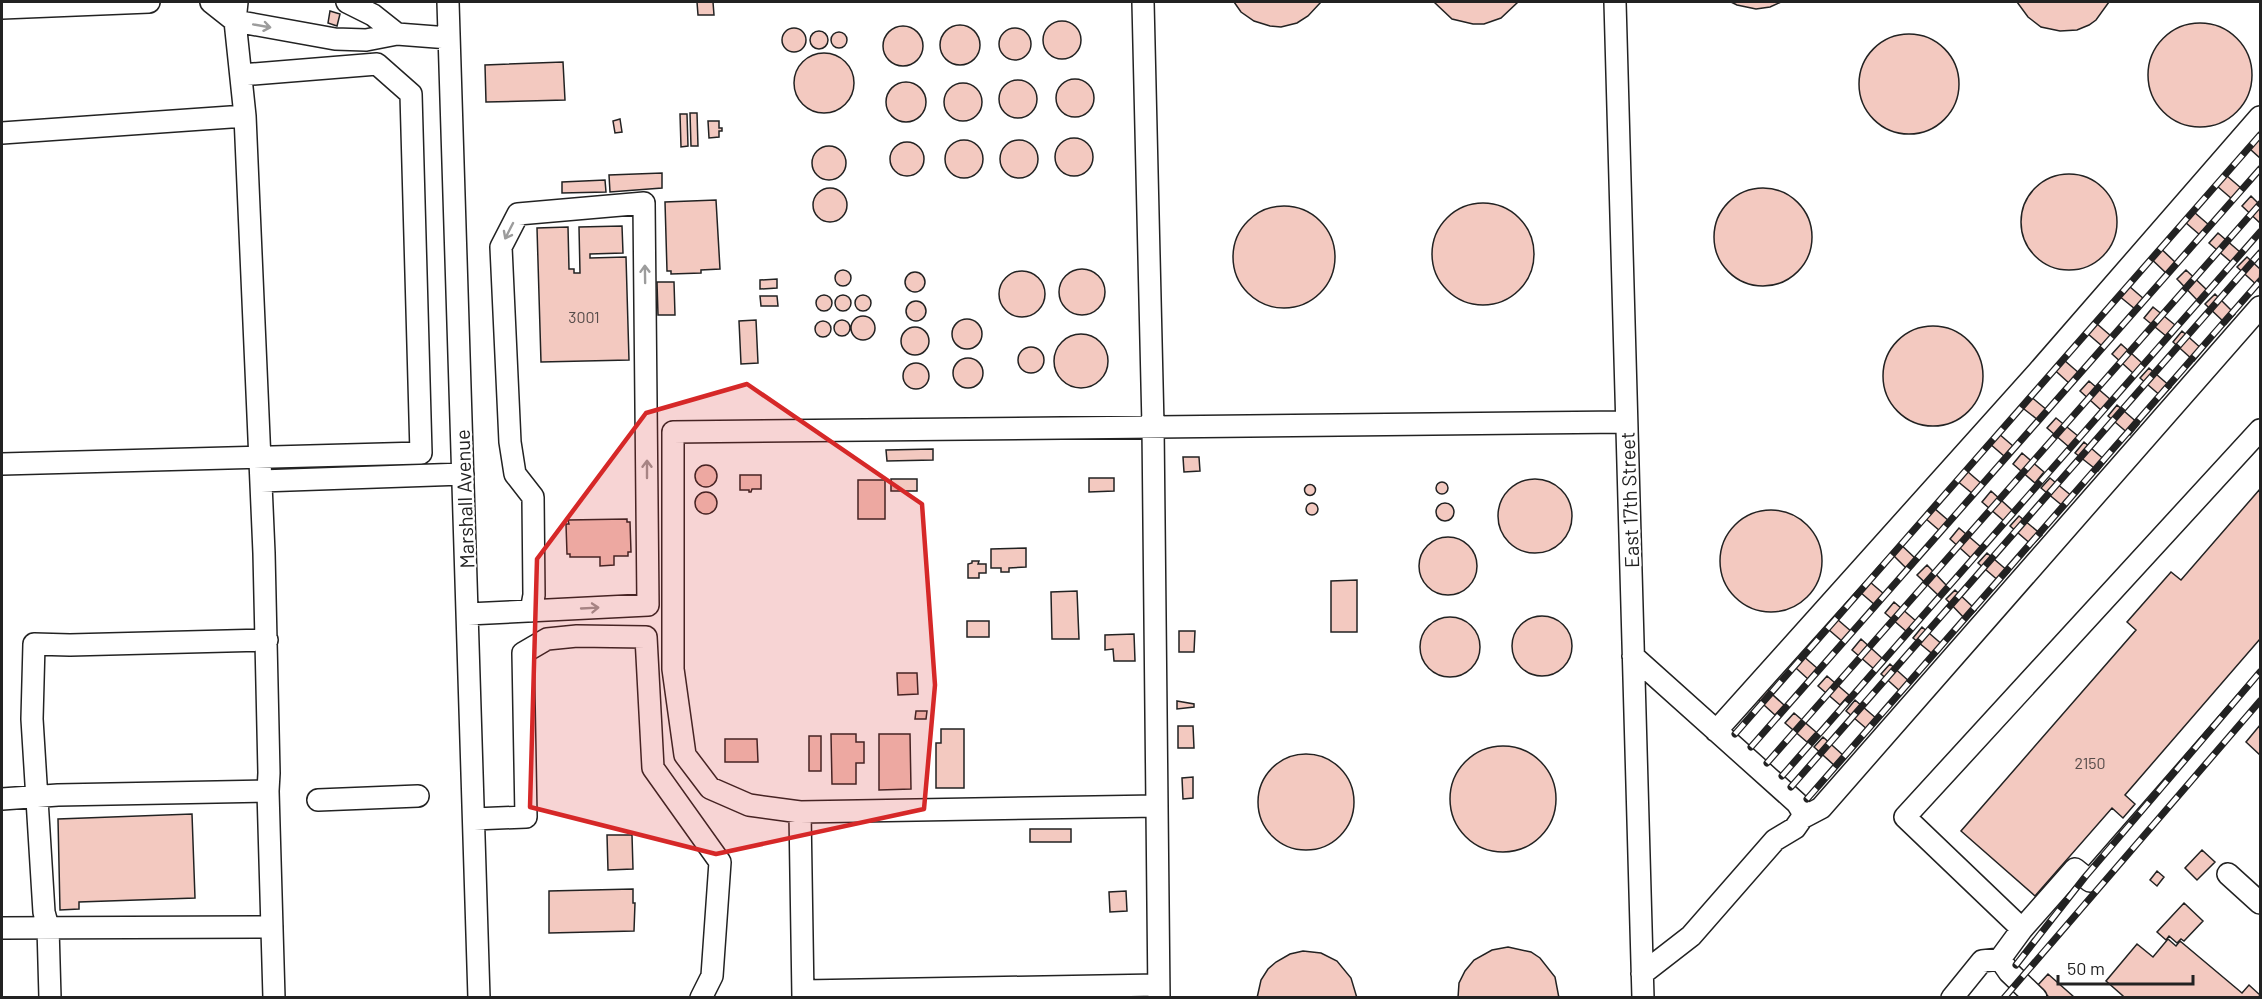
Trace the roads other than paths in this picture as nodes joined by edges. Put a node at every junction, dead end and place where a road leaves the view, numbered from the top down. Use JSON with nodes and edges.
{"nodes":[{"id":1,"x":149,"y":2,"type":"edge"},
{"id":2,"x":210,"y":2,"type":"edge"},
{"id":3,"x":347,"y":2,"type":"edge"},
{"id":4,"x":448,"y":2,"type":"edge"},
{"id":5,"x":1143,"y":2,"type":"edge"},
{"id":6,"x":1615,"y":2,"type":"edge"},
{"id":7,"x":2,"y":8,"type":"edge"},
{"id":8,"x":236,"y":11,"type":"edge"},
{"id":9,"x":397,"y":34,"type":"junction"},
{"id":10,"x":449,"y":38,"type":"junction"},
{"id":11,"x":241,"y":75,"type":"junction"},
{"id":12,"x":244,"y":116,"type":"junction"},
{"id":13,"x":2260,"y":117,"type":"edge"},
{"id":14,"x":2,"y":134,"type":"edge"},
{"id":15,"x":2260,"y":307,"type":"edge"},
{"id":16,"x":1626,"y":422,"type":"junction"},
{"id":17,"x":1153,"y":426,"type":"junction"},
{"id":18,"x":2260,"y":430,"type":"edge"},
{"id":19,"x":260,"y":457,"type":"junction"},
{"id":20,"x":2,"y":464,"type":"edge"},
{"id":21,"x":463,"y":474,"type":"junction"},
{"id":22,"x":261,"y":481,"type":"junction"},
{"id":23,"x":648,"y":605,"type":"junction"},
{"id":24,"x":531,"y":611,"type":"junction"},
{"id":25,"x":468,"y":614,"type":"junction"},
{"id":26,"x":646,"y":637,"type":"junction"},
{"id":27,"x":267,"y":640,"type":"junction"},
{"id":28,"x":1633,"y":656,"type":"junction"},
{"id":29,"x":2260,"y":686,"type":"edge"},
{"id":30,"x":1716,"y":731,"type":"junction"},
{"id":31,"x":268,"y":791,"type":"junction"},
{"id":32,"x":418,"y":796,"type":"dead end"},
{"id":33,"x":36,"y":798,"type":"junction"},
{"id":34,"x":2,"y":799,"type":"edge"},
{"id":35,"x":318,"y":800,"type":"dead end"},
{"id":36,"x":1157,"y":806,"type":"junction"},
{"id":37,"x":800,"y":812,"type":"junction"},
{"id":38,"x":1802,"y":818,"type":"junction"},
{"id":39,"x":474,"y":819,"type":"junction"},
{"id":40,"x":2228,"y":874,"type":"dead end"},
{"id":41,"x":2260,"y":903,"type":"edge"},
{"id":42,"x":48,"y":927,"type":"junction"},
{"id":43,"x":272,"y":927,"type":"junction"},
{"id":44,"x":2,"y":928,"type":"edge"},
{"id":45,"x":2022,"y":929,"type":"junction"},
{"id":46,"x":2000,"y":959,"type":"junction"},
{"id":47,"x":1642,"y":974,"type":"junction"},
{"id":48,"x":1158,"y":991,"type":"edge"},
{"id":49,"x":803,"y":994,"type":"edge"},
{"id":50,"x":50,"y":998,"type":"edge"},
{"id":51,"x":274,"y":998,"type":"edge"},
{"id":52,"x":479,"y":998,"type":"edge"},
{"id":53,"x":701,"y":998,"type":"edge"},
{"id":54,"x":1643,"y":998,"type":"edge"},
{"id":55,"x":1952,"y":998,"type":"edge"},
{"id":56,"x":2036,"y":998,"type":"edge"}],
"edges":[{"from":1,"to":7,"type":"street"},
{"from":2,"to":8,"type":"street"},
{"from":3,"to":9,"type":"street"},
{"from":4,"to":10,"type":"street","name":"Marshall Avenue"},
{"from":5,"to":17,"type":"street"},
{"from":6,"to":16,"type":"street","name":"East 17th Street"},
{"from":8,"to":9,"type":"street","one_way":true},
{"from":8,"to":11,"type":"street"},
{"from":9,"to":10,"type":"street"},
{"from":10,"to":21,"type":"street","name":"Marshall Avenue"},
{"from":11,"to":12,"type":"street"},
{"from":11,"to":19,"type":"street"},
{"from":12,"to":14,"type":"street"},
{"from":12,"to":19,"type":"street"},
{"from":13,"to":30,"type":"street"},
{"from":15,"to":38,"type":"street"},
{"from":16,"to":17,"type":"street"},
{"from":16,"to":28,"type":"street","name":"East 17th Street"},
{"from":17,"to":36,"type":"street"},
{"from":17,"to":37,"type":"street"},
{"from":18,"to":45,"type":"street"},
{"from":19,"to":20,"type":"street"},
{"from":19,"to":22,"type":"street"},
{"from":21,"to":22,"type":"street"},
{"from":21,"to":25,"type":"street","name":"Marshall Avenue"},
{"from":22,"to":27,"type":"street"},
{"from":24,"to":23,"type":"street","one_way":true},
{"from":23,"to":24,"type":"street","one_way":true},
{"from":23,"to":26,"type":"street"},
{"from":24,"to":25,"type":"street"},
{"from":25,"to":39,"type":"street","name":"Marshall Avenue"},
{"from":26,"to":39,"type":"street"},
{"from":26,"to":53,"type":"street"},
{"from":27,"to":31,"type":"street"},
{"from":27,"to":33,"type":"street"},
{"from":28,"to":30,"type":"street"},
{"from":28,"to":47,"type":"street","name":"East 17th Street"},
{"from":29,"to":45,"type":"street"},
{"from":30,"to":38,"type":"street"},
{"from":31,"to":33,"type":"street"},
{"from":31,"to":43,"type":"street"},
{"from":32,"to":35,"type":"street"},
{"from":33,"to":34,"type":"street"},
{"from":33,"to":42,"type":"street"},
{"from":36,"to":37,"type":"street"},
{"from":36,"to":48,"type":"street"},
{"from":37,"to":49,"type":"street"},
{"from":38,"to":47,"type":"street"},
{"from":39,"to":52,"type":"street","name":"Marshall Avenue"},
{"from":40,"to":41,"type":"street"},
{"from":42,"to":43,"type":"street"},
{"from":42,"to":44,"type":"street"},
{"from":42,"to":50,"type":"street"},
{"from":43,"to":51,"type":"street"},
{"from":45,"to":46,"type":"street"},
{"from":46,"to":55,"type":"street"},
{"from":46,"to":56,"type":"street"},
{"from":47,"to":54,"type":"street","name":"East 17th Street"},
{"from":48,"to":49,"type":"street"}]}
